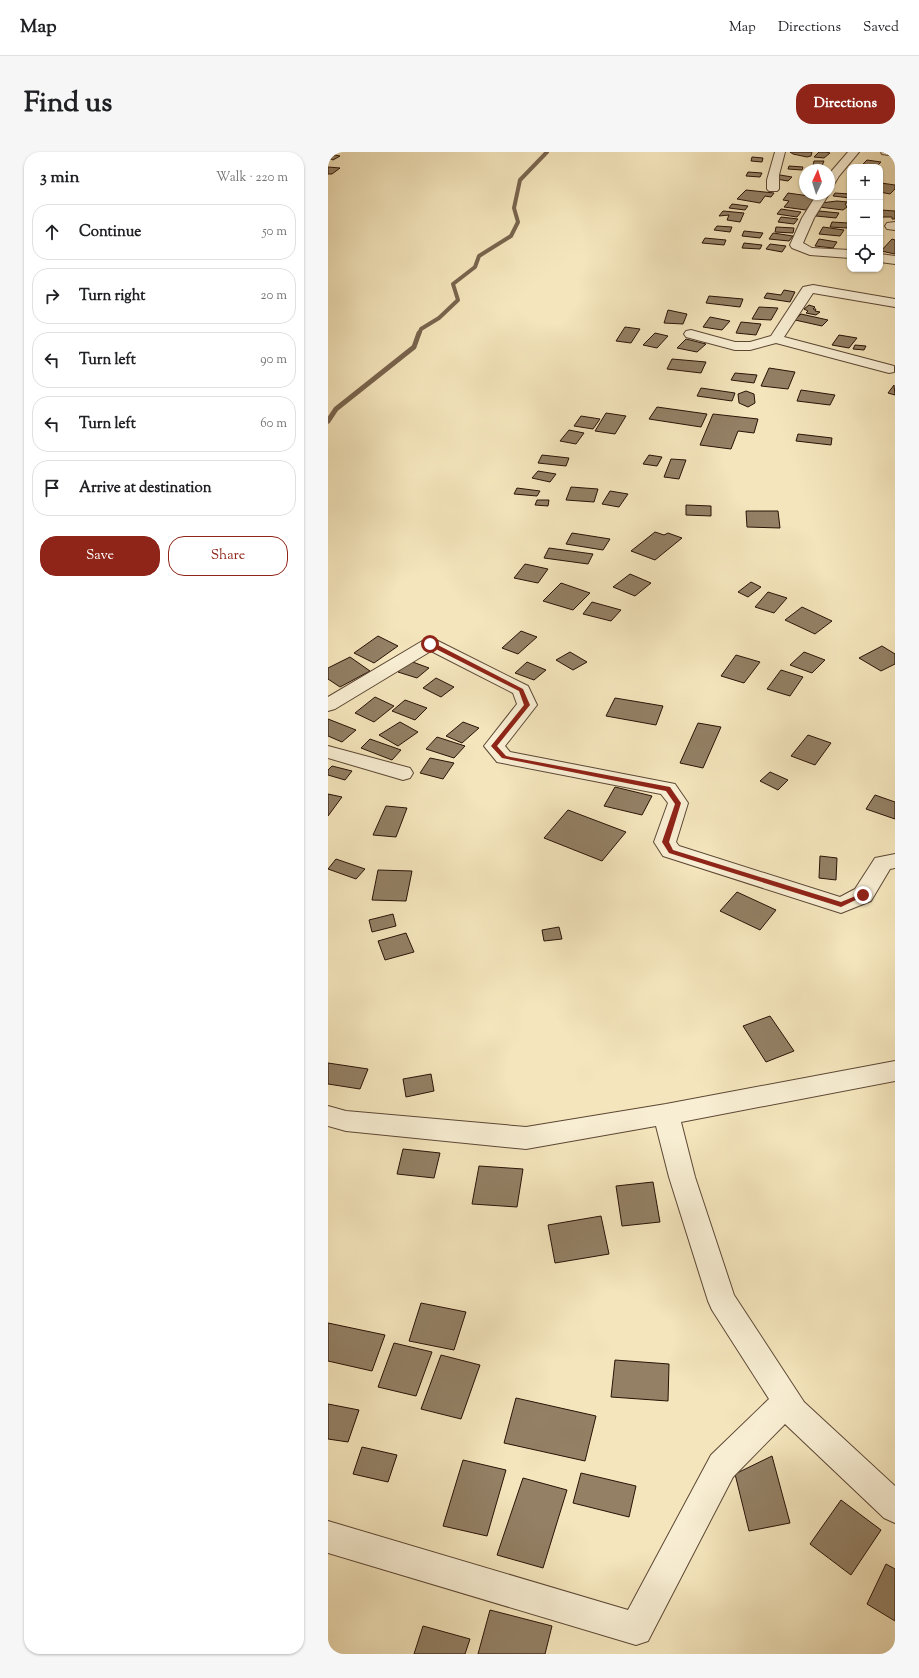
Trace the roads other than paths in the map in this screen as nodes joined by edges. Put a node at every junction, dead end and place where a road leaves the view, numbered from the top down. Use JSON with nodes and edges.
{"nodes":[{"id":1,"x":780,"y":152,"type":"edge"},
{"id":2,"x":854,"y":152,"type":"edge"},
{"id":3,"x":886,"y":152,"type":"edge"},
{"id":4,"x":895,"y":153,"type":"edge"},
{"id":5,"x":835,"y":174,"type":"edge"},
{"id":6,"x":773,"y":189,"type":"dead end"},
{"id":7,"x":819,"y":200,"type":"edge"},
{"id":8,"x":847,"y":254,"type":"edge"},
{"id":9,"x":883,"y":258,"type":"edge"},
{"id":10,"x":895,"y":260,"type":"edge"},
{"id":11,"x":895,"y":302,"type":"edge"},
{"id":12,"x":691,"y":334,"type":"dead end"},
{"id":13,"x":776,"y":339,"type":"junction"},
{"id":14,"x":889,"y":369,"type":"dead end"},
{"id":15,"x":328,"y":706,"type":"edge"},
{"id":16,"x":328,"y":752,"type":"edge"},
{"id":17,"x":403,"y":773,"type":"dead end"},
{"id":18,"x":895,"y":861,"type":"edge"},
{"id":19,"x":895,"y":1071,"type":"edge"},
{"id":20,"x":666,"y":1114,"type":"junction"},
{"id":21,"x":328,"y":1116,"type":"edge"},
{"id":22,"x":787,"y":1402,"type":"junction"},
{"id":23,"x":895,"y":1507,"type":"edge"},
{"id":24,"x":328,"y":1537,"type":"edge"}],
"edges":[{"from":1,"to":6,"type":"street"},
{"from":2,"to":5,"type":"street"},
{"from":3,"to":4,"type":"street"},
{"from":7,"to":8,"type":"street"},
{"from":9,"to":10,"type":"street"},
{"from":11,"to":13,"type":"street"},
{"from":12,"to":13,"type":"street"},
{"from":13,"to":14,"type":"street"},
{"from":15,"to":18,"type":"street"},
{"from":16,"to":17,"type":"street"},
{"from":19,"to":20,"type":"street"},
{"from":20,"to":21,"type":"street"},
{"from":20,"to":22,"type":"street"},
{"from":22,"to":23,"type":"street"},
{"from":22,"to":24,"type":"street"}]}
